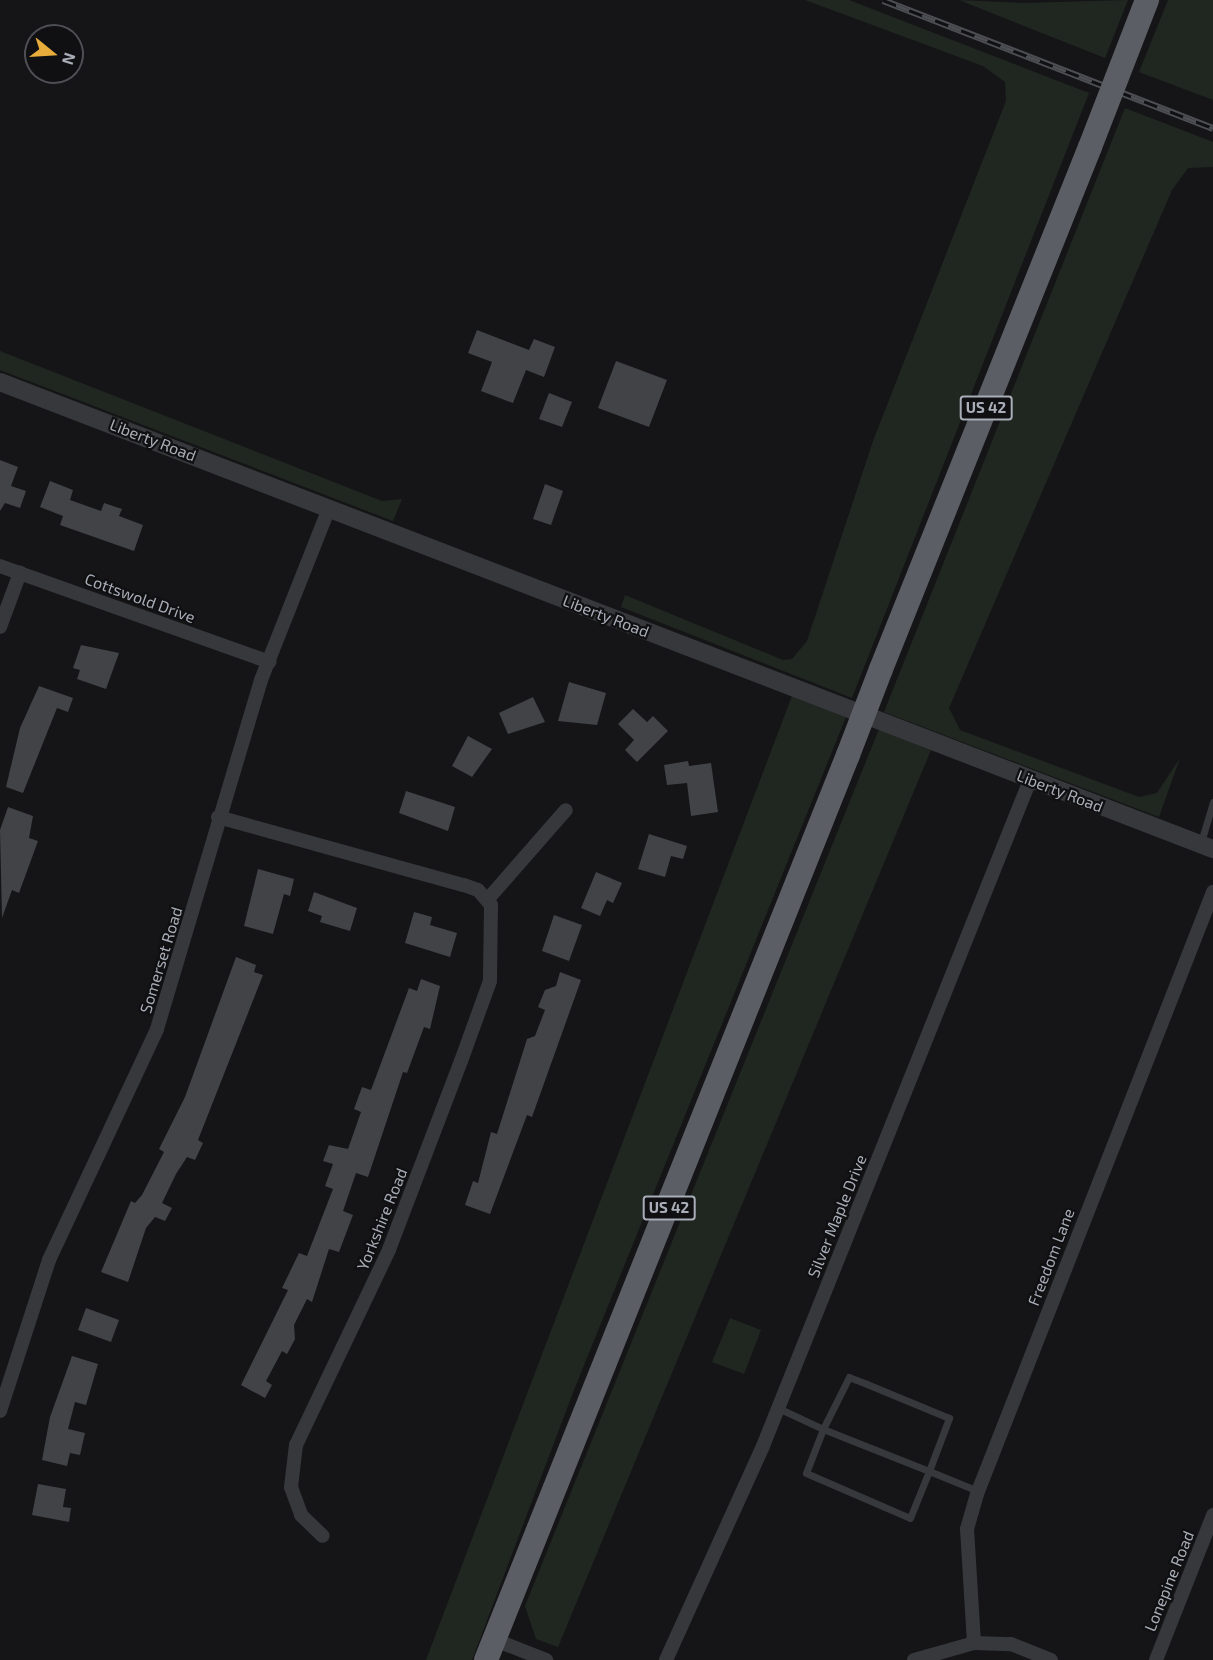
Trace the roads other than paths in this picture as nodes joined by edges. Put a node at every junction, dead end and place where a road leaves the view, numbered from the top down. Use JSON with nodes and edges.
{"nodes":[{"id":1,"x":1147,"y":0,"type":"edge"},
{"id":2,"x":0,"y":382,"type":"edge"},
{"id":3,"x":329,"y":508,"type":"junction"},
{"id":4,"x":0,"y":566,"type":"edge"},
{"id":5,"x":20,"y":573,"type":"junction"},
{"id":6,"x":0,"y":627,"type":"edge"},
{"id":7,"x":269,"y":662,"type":"junction"},
{"id":8,"x":1030,"y":780,"type":"junction"},
{"id":9,"x":1213,"y":802,"type":"edge"},
{"id":10,"x":566,"y":810,"type":"dead end"},
{"id":11,"x":218,"y":817,"type":"junction"},
{"id":12,"x":1207,"y":847,"type":"edge"},
{"id":13,"x":1213,"y":892,"type":"edge"},
{"id":14,"x":488,"y":899,"type":"junction"},
{"id":15,"x":778,"y":1408,"type":"junction"},
{"id":16,"x":0,"y":1412,"type":"edge"},
{"id":17,"x":823,"y":1429,"type":"junction"},
{"id":18,"x":928,"y":1471,"type":"junction"},
{"id":19,"x":978,"y":1491,"type":"junction"},
{"id":20,"x":1213,"y":1515,"type":"edge"},
{"id":21,"x":322,"y":1536,"type":"dead end"},
{"id":22,"x":974,"y":1643,"type":"junction"},
{"id":23,"x":491,"y":1650,"type":"edge"},
{"id":24,"x":546,"y":1660,"type":"edge"},
{"id":25,"x":666,"y":1660,"type":"edge"},
{"id":26,"x":914,"y":1660,"type":"edge"},
{"id":27,"x":1051,"y":1660,"type":"edge"},
{"id":28,"x":1156,"y":1660,"type":"edge"}],
"edges":[{"from":1,"to":23,"type":"highway","number":"US 42","bridge":true},
{"from":2,"to":3,"type":"street","name":"Liberty Road"},
{"from":3,"to":7,"type":"street","name":"Somerset Road"},
{"from":3,"to":8,"type":"street","name":"Liberty Road"},
{"from":4,"to":5,"type":"street","name":"Cottswold Drive"},
{"from":5,"to":6,"type":"street"},
{"from":5,"to":7,"type":"street","name":"Cottswold Drive"},
{"from":7,"to":11,"type":"street","name":"Somerset Road"},
{"from":8,"to":12,"type":"street","name":"Liberty Road"},
{"from":8,"to":15,"type":"street","name":"Silver Maple Drive"},
{"from":9,"to":12,"type":"lane"},
{"from":10,"to":14,"type":"street"},
{"from":11,"to":14,"type":"street"},
{"from":11,"to":16,"type":"street","name":"Somerset Road"},
{"from":13,"to":19,"type":"street","name":"Freedom Lane"},
{"from":14,"to":21,"type":"street","name":"Yorkshire Road"},
{"from":15,"to":17,"type":"lane"},
{"from":15,"to":25,"type":"street","name":"Silver Maple Drive"},
{"from":17,"to":18,"type":"lane"},
{"from":17,"to":18,"type":"lane"},
{"from":17,"to":18,"type":"lane"},
{"from":18,"to":19,"type":"lane"},
{"from":19,"to":22,"type":"street","name":"Freedom Lane"},
{"from":20,"to":28,"type":"street","name":"Lonepine Road"},
{"from":22,"to":26,"type":"street"},
{"from":22,"to":27,"type":"street"},
{"from":23,"to":24,"type":"street"}]}
